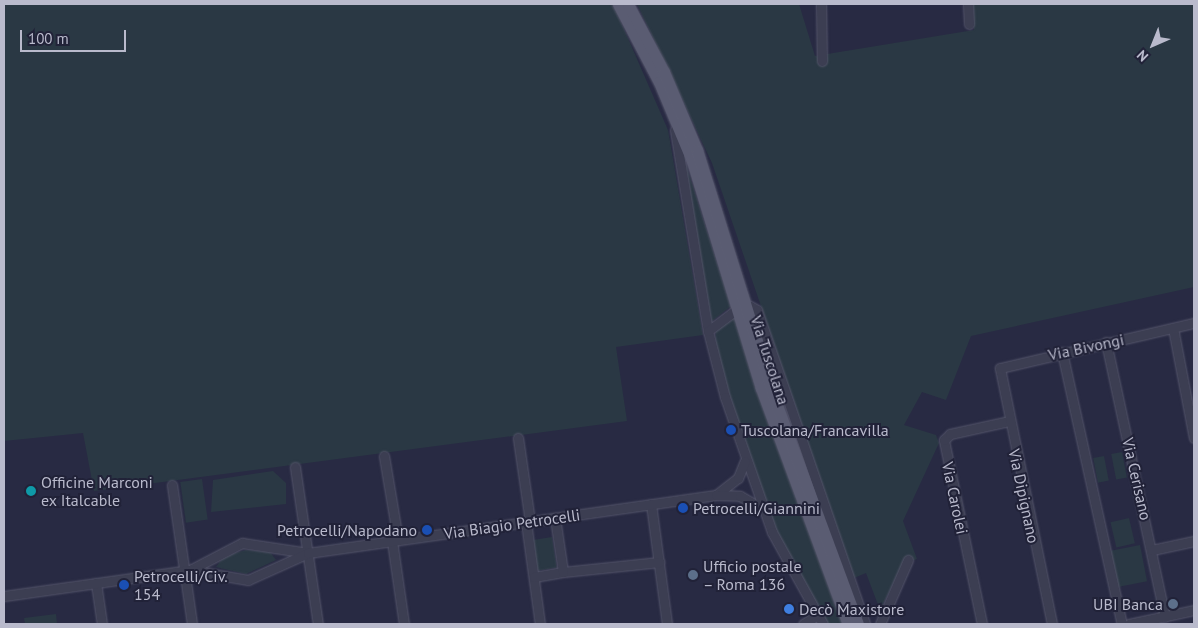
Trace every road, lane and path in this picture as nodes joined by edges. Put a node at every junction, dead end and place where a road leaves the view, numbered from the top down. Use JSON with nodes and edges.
{"nodes":[{"id":1,"x":618,"y":4,"type":"edge"},
{"id":2,"x":628,"y":4,"type":"edge"},
{"id":3,"x":821,"y":4,"type":"edge"},
{"id":4,"x":968,"y":4,"type":"edge"},
{"id":5,"x":969,"y":24,"type":"dead end"},
{"id":6,"x":822,"y":61,"type":"dead end"},
{"id":7,"x":669,"y":103,"type":"junction"},
{"id":8,"x":741,"y":307,"type":"junction"},
{"id":9,"x":1194,"y":324,"type":"edge"},
{"id":10,"x":1172,"y":328,"type":"junction"},
{"id":11,"x":708,"y":330,"type":"junction"},
{"id":12,"x":1106,"y":342,"type":"junction"},
{"id":13,"x":1062,"y":352,"type":"junction"},
{"id":14,"x":1000,"y":368,"type":"joint"},
{"id":15,"x":1009,"y":421,"type":"junction"},
{"id":16,"x":518,"y":438,"type":"dead end"},
{"id":17,"x":1194,"y":438,"type":"edge"},
{"id":18,"x":384,"y":456,"type":"dead end"},
{"id":19,"x":745,"y":460,"type":"junction"},
{"id":20,"x":295,"y":468,"type":"dead end"},
{"id":21,"x":172,"y":485,"type":"dead end"},
{"id":22,"x":817,"y":488,"type":"junction"},
{"id":23,"x":716,"y":495,"type":"junction"},
{"id":24,"x":651,"y":504,"type":"junction"},
{"id":25,"x":761,"y":508,"type":"junction"},
{"id":26,"x":556,"y":518,"type":"junction"},
{"id":27,"x":528,"y":522,"type":"junction"},
{"id":28,"x":395,"y":540,"type":"junction"},
{"id":29,"x":826,"y":540,"type":"junction"},
{"id":30,"x":1194,"y":541,"type":"edge"},
{"id":31,"x":281,"y":547,"type":"junction"},
{"id":32,"x":1152,"y":550,"type":"junction"},
{"id":33,"x":308,"y":553,"type":"junction"},
{"id":34,"x":214,"y":557,"type":"junction"},
{"id":35,"x":908,"y":560,"type":"dead end"},
{"id":36,"x":659,"y":562,"type":"junction"},
{"id":37,"x":280,"y":568,"type":"junction"},
{"id":38,"x":187,"y":571,"type":"junction"},
{"id":39,"x":563,"y":572,"type":"junction"},
{"id":40,"x":217,"y":576,"type":"junction"},
{"id":41,"x":534,"y":578,"type":"junction"},
{"id":42,"x":96,"y":583,"type":"junction"},
{"id":43,"x":4,"y":596,"type":"edge"},
{"id":44,"x":1194,"y":610,"type":"edge"},
{"id":45,"x":818,"y":615,"type":"junction"},
{"id":46,"x":1170,"y":619,"type":"edge"},
{"id":47,"x":102,"y":624,"type":"edge"},
{"id":48,"x":192,"y":624,"type":"edge"},
{"id":49,"x":318,"y":624,"type":"edge"},
{"id":50,"x":404,"y":624,"type":"edge"},
{"id":51,"x":540,"y":624,"type":"edge"},
{"id":52,"x":667,"y":624,"type":"edge"},
{"id":53,"x":803,"y":624,"type":"edge"},
{"id":54,"x":823,"y":624,"type":"edge"},
{"id":55,"x":848,"y":624,"type":"edge"},
{"id":56,"x":858,"y":624,"type":"edge"},
{"id":57,"x":865,"y":624,"type":"edge"},
{"id":58,"x":880,"y":624,"type":"edge"},
{"id":59,"x":982,"y":624,"type":"edge"},
{"id":60,"x":1052,"y":624,"type":"edge"},
{"id":61,"x":1122,"y":624,"type":"edge"},
{"id":62,"x":1129,"y":624,"type":"edge"}],
"edges":[{"from":1,"to":7,"type":"main road","name":"Via Tuscolana"},
{"from":2,"to":8,"type":"main road","name":"Via Tuscolana"},
{"from":3,"to":6,"type":"street"},
{"from":4,"to":5,"type":"street"},
{"from":7,"to":8,"type":"main road","name":"Via Tuscolana"},
{"from":7,"to":11,"type":"street","name":"Via Tuscolana"},
{"from":8,"to":11,"type":"street"},
{"from":8,"to":22,"type":"street","name":"Via Tuscolana"},
{"from":8,"to":29,"type":"main road","name":"Via Tuscolana"},
{"from":8,"to":55,"type":"main road","name":"Via Tuscolana"},
{"from":9,"to":10,"type":"street","name":"Via Bivongi"},
{"from":10,"to":12,"type":"street","name":"Via Bivongi"},
{"from":10,"to":17,"type":"street"},
{"from":11,"to":19,"type":"street","name":"Via Tuscolana"},
{"from":12,"to":13,"type":"street","name":"Via Bivongi"},
{"from":12,"to":32,"type":"street","name":"Via Cerisano"},
{"from":13,"to":14,"type":"street","name":"Via Bivongi"},
{"from":13,"to":61,"type":"street"},
{"from":14,"to":15,"type":"street","name":"Via Dipignano"},
{"from":15,"to":59,"type":"street","name":"Via Carolei"},
{"from":15,"to":60,"type":"street","name":"Via Dipignano"},
{"from":16,"to":27,"type":"street"},
{"from":18,"to":28,"type":"street"},
{"from":19,"to":23,"type":"street","name":"Via Biagio Petrocelli"},
{"from":19,"to":25,"type":"street","name":"Via Tuscolana"},
{"from":20,"to":33,"type":"street"},
{"from":21,"to":38,"type":"street"},
{"from":22,"to":29,"type":"street"},
{"from":22,"to":57,"type":"street","name":"Via Tuscolana"},
{"from":23,"to":24,"type":"street","name":"Via Biagio Petrocelli"},
{"from":23,"to":25,"type":"street","name":"Via Biagio Petrocelli"},
{"from":24,"to":26,"type":"street","name":"Via Biagio Petrocelli"},
{"from":24,"to":36,"type":"street"},
{"from":25,"to":45,"type":"street","name":"Via Tuscolana"},
{"from":26,"to":27,"type":"street","name":"Via Biagio Petrocelli"},
{"from":26,"to":39,"type":"street"},
{"from":27,"to":28,"type":"street","name":"Via Biagio Petrocelli"},
{"from":27,"to":41,"type":"street"},
{"from":28,"to":33,"type":"street","name":"Via Biagio Petrocelli"},
{"from":28,"to":50,"type":"street"},
{"from":29,"to":56,"type":"main road","name":"Via Tuscolana"},
{"from":30,"to":32,"type":"street"},
{"from":31,"to":33,"type":"street","name":"Via Biagio Petrocelli"},
{"from":31,"to":34,"type":"street","name":"Via Biagio Petrocelli"},
{"from":31,"to":37,"type":"street"},
{"from":32,"to":46,"type":"street","name":"Via Cerisano"},
{"from":33,"to":37,"type":"street","name":"Via Biagio Petrocelli"},
{"from":33,"to":49,"type":"street"},
{"from":34,"to":38,"type":"street","name":"Via Biagio Petrocelli"},
{"from":34,"to":40,"type":"street"},
{"from":35,"to":58,"type":"street"},
{"from":36,"to":39,"type":"street"},
{"from":36,"to":52,"type":"street"},
{"from":37,"to":40,"type":"street","name":"Via Biagio Petrocelli"},
{"from":38,"to":40,"type":"street","name":"Via Biagio Petrocelli"},
{"from":38,"to":42,"type":"street","name":"Via Biagio Petrocelli"},
{"from":38,"to":48,"type":"street"},
{"from":39,"to":41,"type":"street"},
{"from":41,"to":51,"type":"street"},
{"from":42,"to":43,"type":"street","name":"Via Biagio Petrocelli"},
{"from":42,"to":47,"type":"street"},
{"from":44,"to":46,"type":"street"},
{"from":45,"to":53,"type":"street"},
{"from":45,"to":54,"type":"street","name":"Via Tuscolana"},
{"from":46,"to":62,"type":"street"}]}
